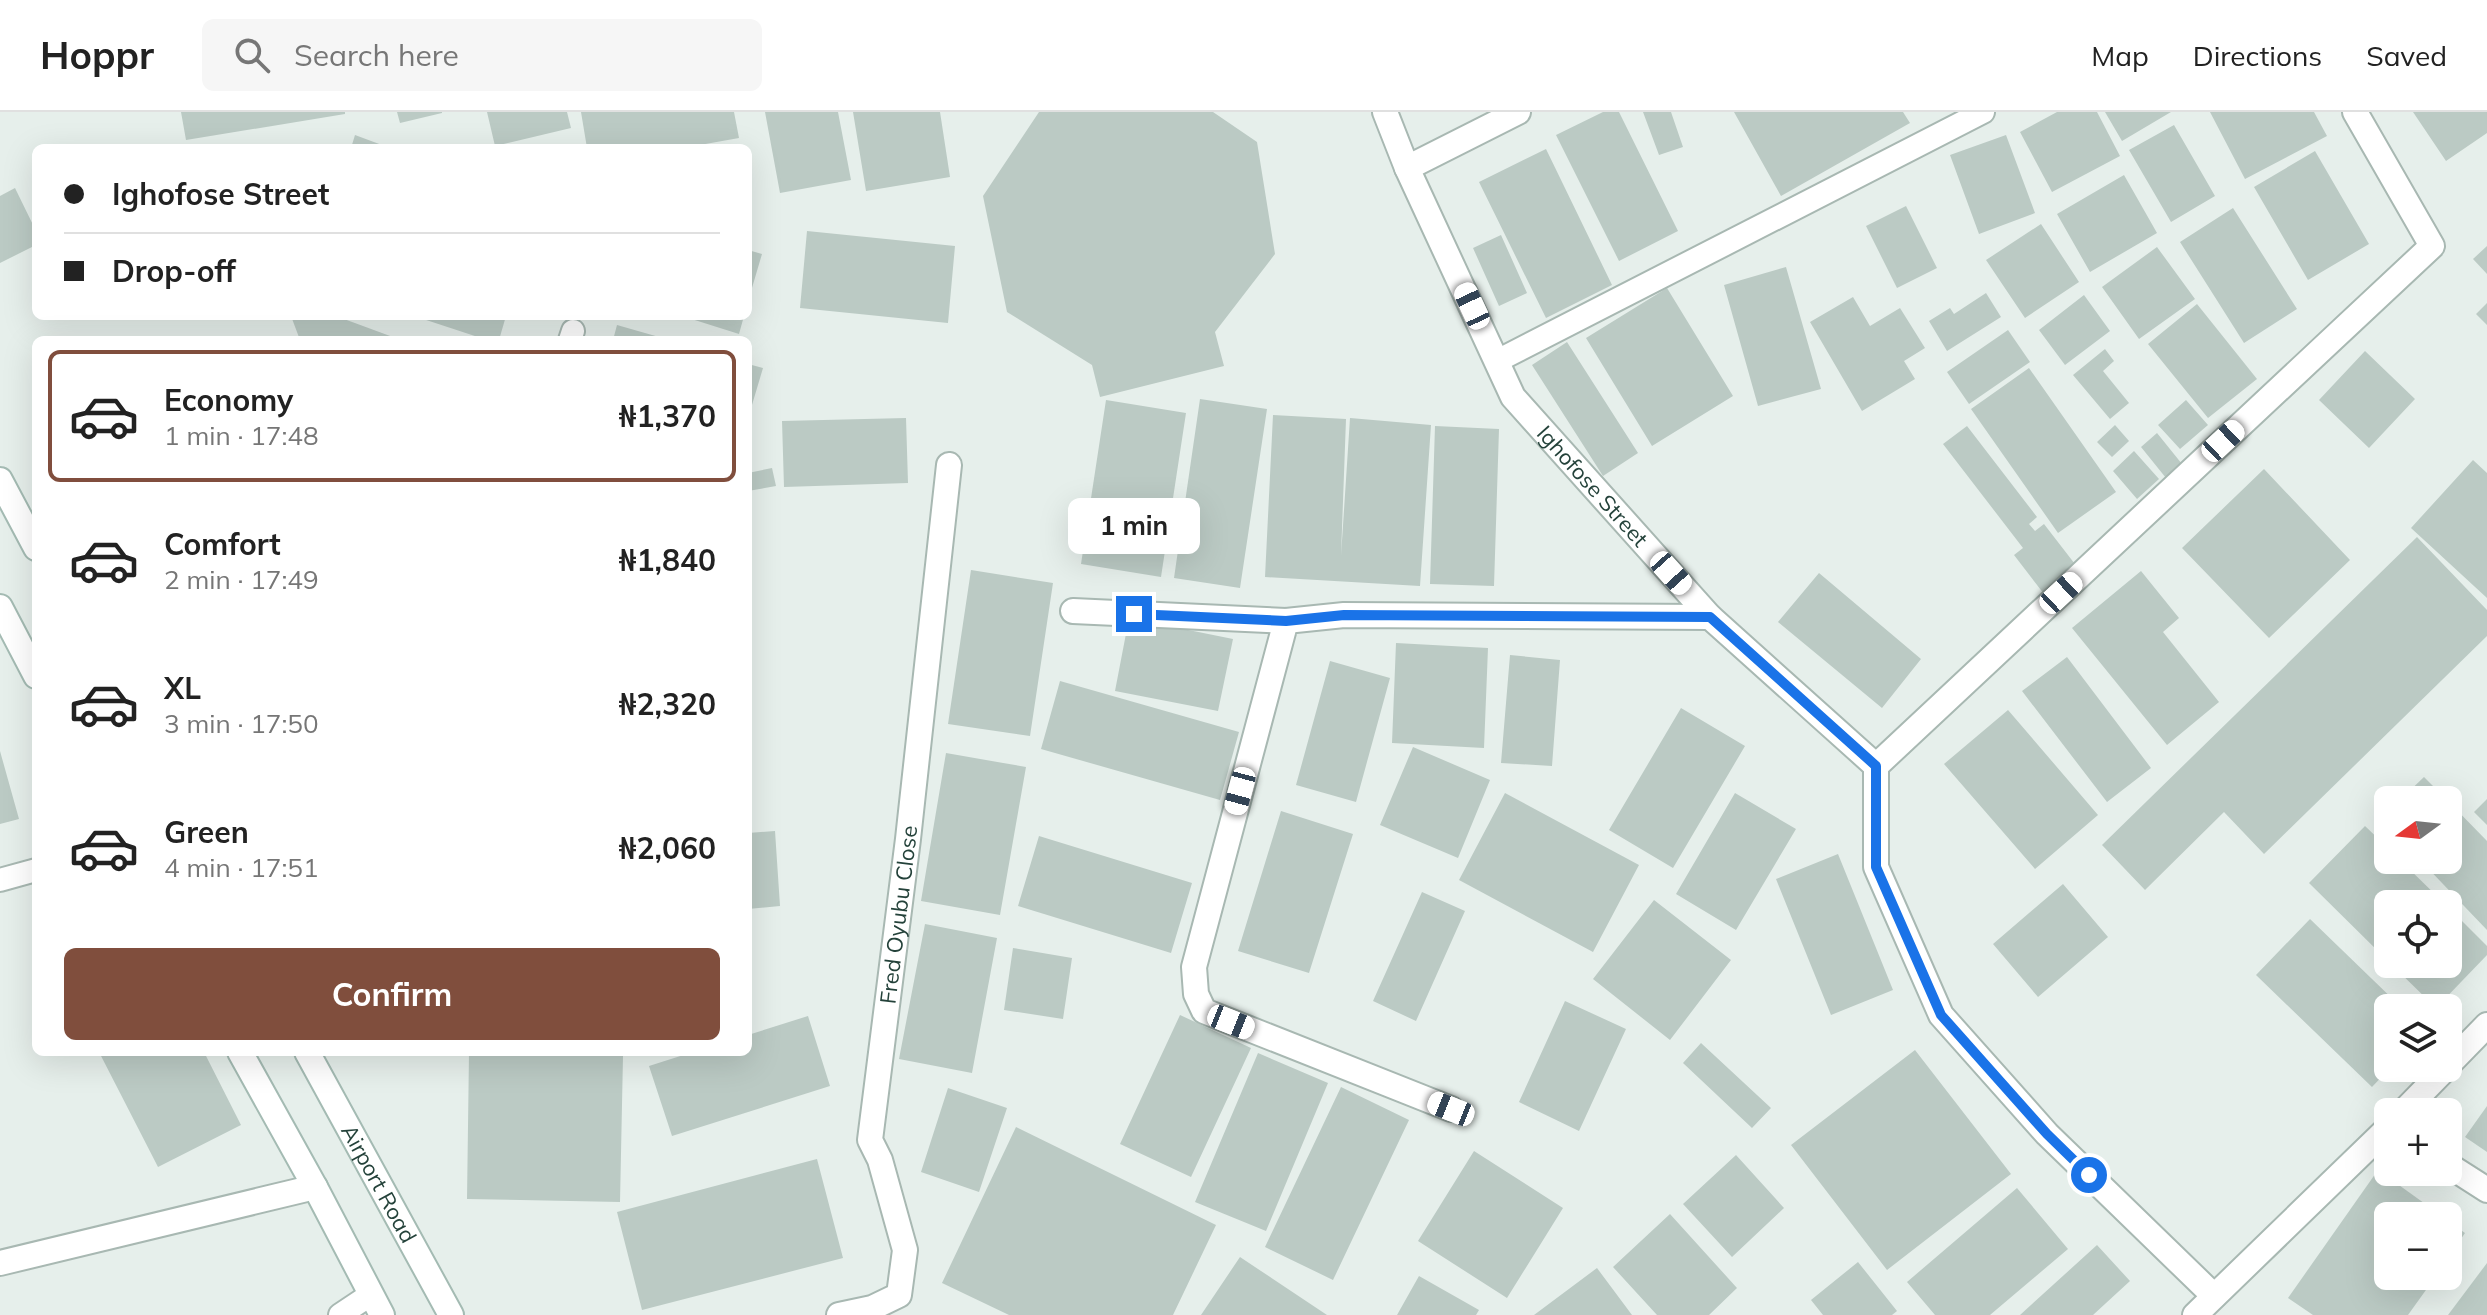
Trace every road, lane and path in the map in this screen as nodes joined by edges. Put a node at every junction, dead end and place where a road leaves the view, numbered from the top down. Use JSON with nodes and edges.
{"nodes":[{"id":1,"x":1385,"y":112,"type":"edge"},
{"id":2,"x":1518,"y":112,"type":"edge"},
{"id":3,"x":1983,"y":112,"type":"edge"},
{"id":4,"x":2355,"y":112,"type":"edge"},
{"id":5,"x":1407,"y":168,"type":"junction"},
{"id":6,"x":1497,"y":361,"type":"junction"},
{"id":7,"x":949,"y":465,"type":"dead end"},
{"id":8,"x":0,"y":480,"type":"edge"},
{"id":9,"x":32,"y":540,"type":"edge"},
{"id":10,"x":0,"y":607,"type":"edge"},
{"id":11,"x":1073,"y":611,"type":"dead end"},
{"id":12,"x":1710,"y":617,"type":"junction"},
{"id":13,"x":1286,"y":621,"type":"junction"},
{"id":14,"x":32,"y":668,"type":"edge"},
{"id":15,"x":1876,"y":766,"type":"junction"},
{"id":16,"x":32,"y":871,"type":"edge"},
{"id":17,"x":0,"y":880,"type":"edge"},
{"id":18,"x":2487,"y":1025,"type":"edge"},
{"id":19,"x":2462,"y":1051,"type":"edge"},
{"id":20,"x":242,"y":1056,"type":"edge"},
{"id":21,"x":309,"y":1056,"type":"edge"},
{"id":22,"x":2432,"y":1082,"type":"edge"},
{"id":23,"x":2417,"y":1098,"type":"edge"},
{"id":24,"x":1451,"y":1109,"type":"dead end"},
{"id":25,"x":2374,"y":1142,"type":"edge"},
{"id":26,"x":2462,"y":1174,"type":"edge"},
{"id":27,"x":315,"y":1187,"type":"junction"},
{"id":28,"x":2487,"y":1190,"type":"edge"},
{"id":29,"x":0,"y":1263,"type":"edge"},
{"id":30,"x":2214,"y":1296,"type":"junction"},
{"id":31,"x":376,"y":1305,"type":"edge"},
{"id":32,"x":340,"y":1315,"type":"edge"},
{"id":33,"x":451,"y":1315,"type":"edge"},
{"id":34,"x":839,"y":1315,"type":"edge"},
{"id":35,"x":2195,"y":1315,"type":"edge"}],
"edges":[{"from":1,"to":5,"type":"street","name":"Ighofose Street"},
{"from":2,"to":5,"type":"street"},
{"from":3,"to":6,"type":"lane"},
{"from":4,"to":15,"type":"street"},
{"from":5,"to":6,"type":"street","name":"Ighofose Street"},
{"from":6,"to":12,"type":"street","name":"Ighofose Street"},
{"from":7,"to":34,"type":"street","name":"Fred Oyubu Close"},
{"from":8,"to":9,"type":"street"},
{"from":10,"to":14,"type":"street"},
{"from":11,"to":13,"type":"street"},
{"from":12,"to":13,"type":"street"},
{"from":12,"to":15,"type":"street","name":"Ighofose Street"},
{"from":13,"to":24,"type":"street"},
{"from":15,"to":30,"type":"street"},
{"from":16,"to":17,"type":"lane"},
{"from":18,"to":19,"type":"street"},
{"from":20,"to":27,"type":"street"},
{"from":21,"to":33,"type":"street","name":"Airport Road"},
{"from":22,"to":23,"type":"street"},
{"from":25,"to":30,"type":"street"},
{"from":26,"to":28,"type":"street"},
{"from":27,"to":29,"type":"street"},
{"from":27,"to":31,"type":"street"},
{"from":30,"to":35,"type":"street"},
{"from":31,"to":32,"type":"lane"}]}
